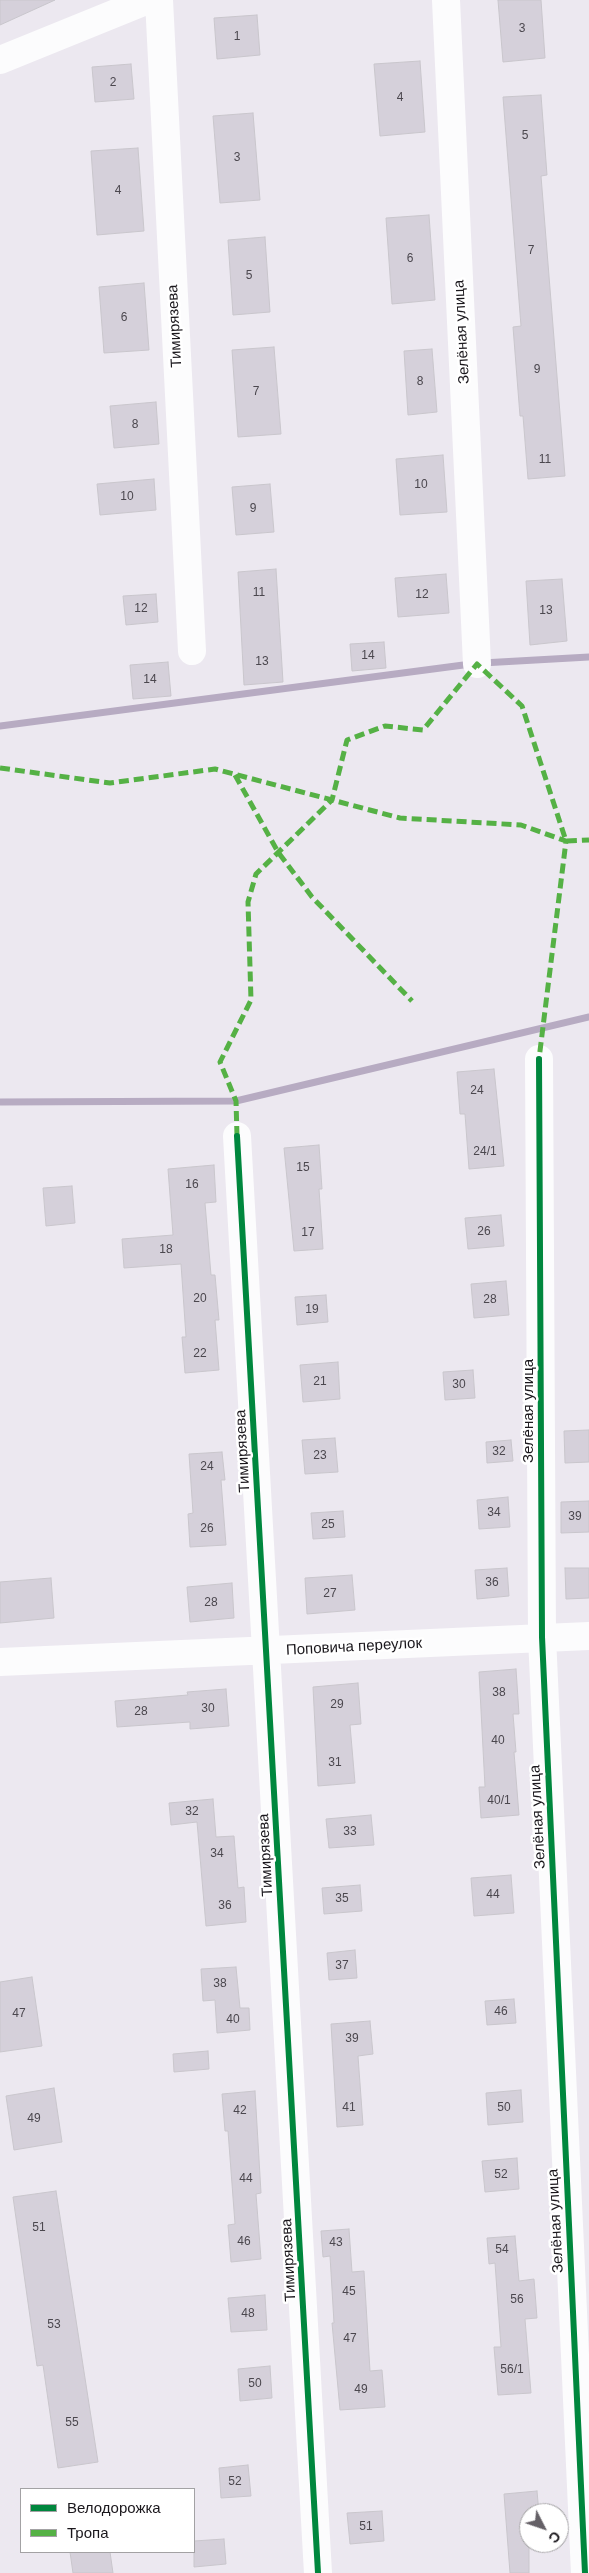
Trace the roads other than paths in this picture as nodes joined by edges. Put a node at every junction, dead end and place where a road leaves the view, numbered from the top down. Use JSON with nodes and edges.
{"nodes":[{"id":1,"x":148,"y":0,"type":"edge"},
{"id":2,"x":159,"y":0,"type":"edge"},
{"id":3,"x":446,"y":0,"type":"edge"},
{"id":4,"x":0,"y":60,"type":"edge"},
{"id":5,"x":192,"y":651,"type":"dead end"},
{"id":6,"x":477,"y":664,"type":"dead end"},
{"id":7,"x":539,"y":1059,"type":"dead end"},
{"id":8,"x":237,"y":1136,"type":"dead end"},
{"id":9,"x":589,"y":1636,"type":"edge"},
{"id":10,"x":542,"y":1637,"type":"junction"},
{"id":11,"x":268,"y":1652,"type":"junction"},
{"id":12,"x":0,"y":1662,"type":"edge"},
{"id":13,"x":318,"y":2573,"type":"edge"},
{"id":14,"x":584,"y":2573,"type":"edge"}],
"edges":[{"from":1,"to":4,"type":"street"},
{"from":2,"to":5,"type":"street","name":"Тимирязева"},
{"from":3,"to":6,"type":"street","name":"Зелёная улица"},
{"from":7,"to":10,"type":"street","name":"Зелёная улица"},
{"from":8,"to":11,"type":"street","name":"Тимирязева"},
{"from":9,"to":10,"type":"street","name":"Поповича переулок"},
{"from":10,"to":11,"type":"street","name":"Поповича переулок"},
{"from":10,"to":14,"type":"street","name":"Зелёная улица"},
{"from":11,"to":12,"type":"street","name":"Поповича переулок"},
{"from":11,"to":13,"type":"street","name":"Тимирязева"}]}
